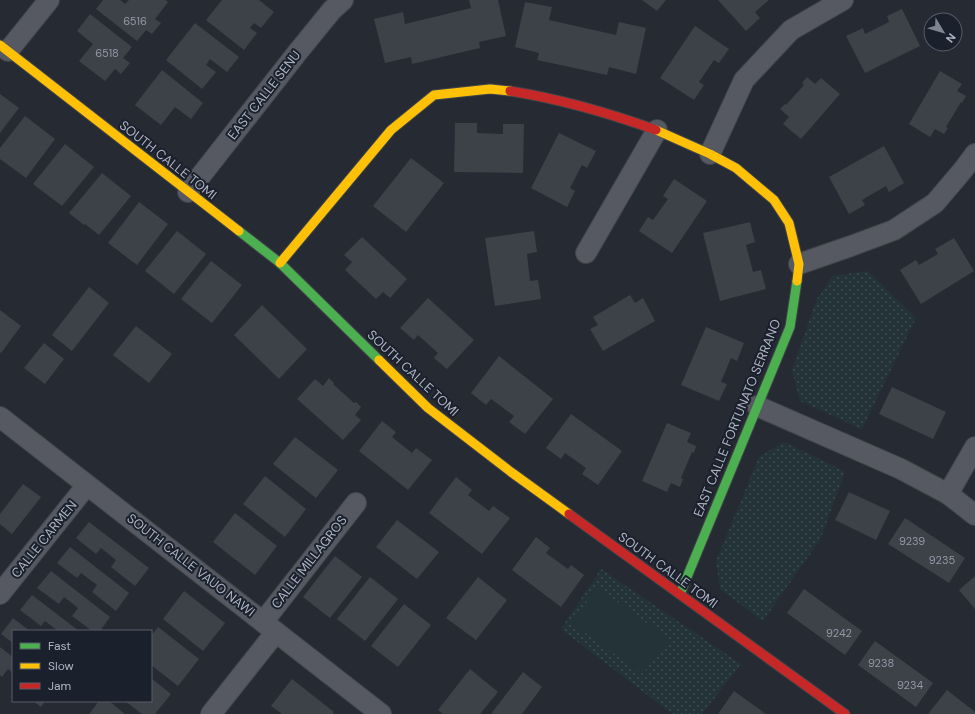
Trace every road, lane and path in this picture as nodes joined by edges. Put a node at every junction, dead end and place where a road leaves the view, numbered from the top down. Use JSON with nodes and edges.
{"nodes":[{"id":1,"x":49,"y":0,"type":"edge"},
{"id":2,"x":343,"y":0,"type":"edge"},
{"id":3,"x":843,"y":0,"type":"edge"},
{"id":4,"x":4,"y":48,"type":"edge"},
{"id":5,"x":657,"y":130,"type":"junction"},
{"id":6,"x":710,"y":154,"type":"junction"},
{"id":7,"x":975,"y":154,"type":"edge"},
{"id":8,"x":188,"y":192,"type":"junction"},
{"id":9,"x":586,"y":253,"type":"dead end"},
{"id":10,"x":280,"y":263,"type":"junction"},
{"id":11,"x":799,"y":264,"type":"junction"},
{"id":12,"x":757,"y":406,"type":"junction"},
{"id":13,"x":0,"y":417,"type":"edge"},
{"id":14,"x":975,"y":447,"type":"edge"},
{"id":15,"x":87,"y":485,"type":"junction"},
{"id":16,"x":948,"y":494,"type":"junction"},
{"id":17,"x":356,"y":503,"type":"dead end"},
{"id":18,"x":975,"y":515,"type":"edge"},
{"id":19,"x":0,"y":594,"type":"edge"},
{"id":20,"x":680,"y":594,"type":"junction"},
{"id":21,"x":269,"y":627,"type":"junction"},
{"id":22,"x":211,"y":714,"type":"edge"},
{"id":23,"x":381,"y":714,"type":"edge"},
{"id":24,"x":845,"y":714,"type":"edge"}],
"edges":[{"from":1,"to":4,"type":"street"},
{"from":2,"to":8,"type":"street","name":"EAST CALLE SENU"},
{"from":3,"to":6,"type":"street"},
{"from":4,"to":8,"type":"street","name":"SOUTH CALLE TOMI"},
{"from":5,"to":6,"type":"street","name":"EAST CALLE FORTUNATO SERRANO"},
{"from":5,"to":9,"type":"street"},
{"from":5,"to":10,"type":"street","name":"EAST CALLE FORTUNATO SERRANO"},
{"from":6,"to":11,"type":"street","name":"EAST CALLE FORTUNATO SERRANO"},
{"from":7,"to":11,"type":"street"},
{"from":8,"to":10,"type":"street","name":"SOUTH CALLE TOMI"},
{"from":10,"to":20,"type":"street","name":"SOUTH CALLE TOMI"},
{"from":11,"to":12,"type":"street","name":"EAST CALLE FORTUNATO SERRANO"},
{"from":12,"to":16,"type":"street"},
{"from":12,"to":20,"type":"street","name":"EAST CALLE FORTUNATO SERRANO"},
{"from":13,"to":15,"type":"street","name":"SOUTH CALLE VAUO NAWI"},
{"from":14,"to":16,"type":"street"},
{"from":15,"to":19,"type":"street","name":"CALLE CARMEN"},
{"from":15,"to":21,"type":"street","name":"SOUTH CALLE VAUO NAWI"},
{"from":16,"to":18,"type":"street"},
{"from":17,"to":21,"type":"street","name":"CALLE MILLAGROS"},
{"from":20,"to":24,"type":"street","name":"SOUTH CALLE TOMI"},
{"from":21,"to":22,"type":"street","name":"CALLE MILLAGROS"},
{"from":21,"to":23,"type":"street","name":"SOUTH CALLE VAUO NAWI"}]}
